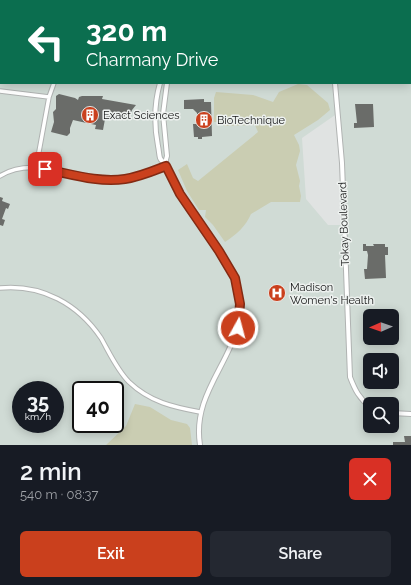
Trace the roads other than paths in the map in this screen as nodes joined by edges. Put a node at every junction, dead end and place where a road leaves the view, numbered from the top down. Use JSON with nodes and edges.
{"nodes":[{"id":1,"x":53,"y":84,"type":"edge"},
{"id":2,"x":160,"y":84,"type":"edge"},
{"id":3,"x":168,"y":84,"type":"edge"},
{"id":4,"x":335,"y":84,"type":"edge"},
{"id":5,"x":0,"y":91,"type":"edge"},
{"id":6,"x":49,"y":97,"type":"junction"},
{"id":7,"x":166,"y":164,"type":"junction"},
{"id":8,"x":36,"y":168,"type":"junction"},
{"id":9,"x":0,"y":176,"type":"edge"},
{"id":10,"x":0,"y":288,"type":"edge"},
{"id":11,"x":363,"y":401,"type":"edge"},
{"id":12,"x":200,"y":412,"type":"junction"},
{"id":13,"x":399,"y":413,"type":"edge"},
{"id":14,"x":411,"y":414,"type":"edge"},
{"id":15,"x":200,"y":445,"type":"edge"}],
"edges":[{"from":1,"to":6,"type":"street"},
{"from":2,"to":7,"type":"street"},
{"from":3,"to":7,"type":"street"},
{"from":4,"to":11,"type":"street","name":"Tokay Boulevard"},
{"from":5,"to":6,"type":"street"},
{"from":6,"to":8,"type":"street"},
{"from":7,"to":8,"type":"street"},
{"from":7,"to":12,"type":"street"},
{"from":8,"to":9,"type":"street"},
{"from":10,"to":12,"type":"street"},
{"from":12,"to":15,"type":"street"},
{"from":13,"to":14,"type":"street"}]}
